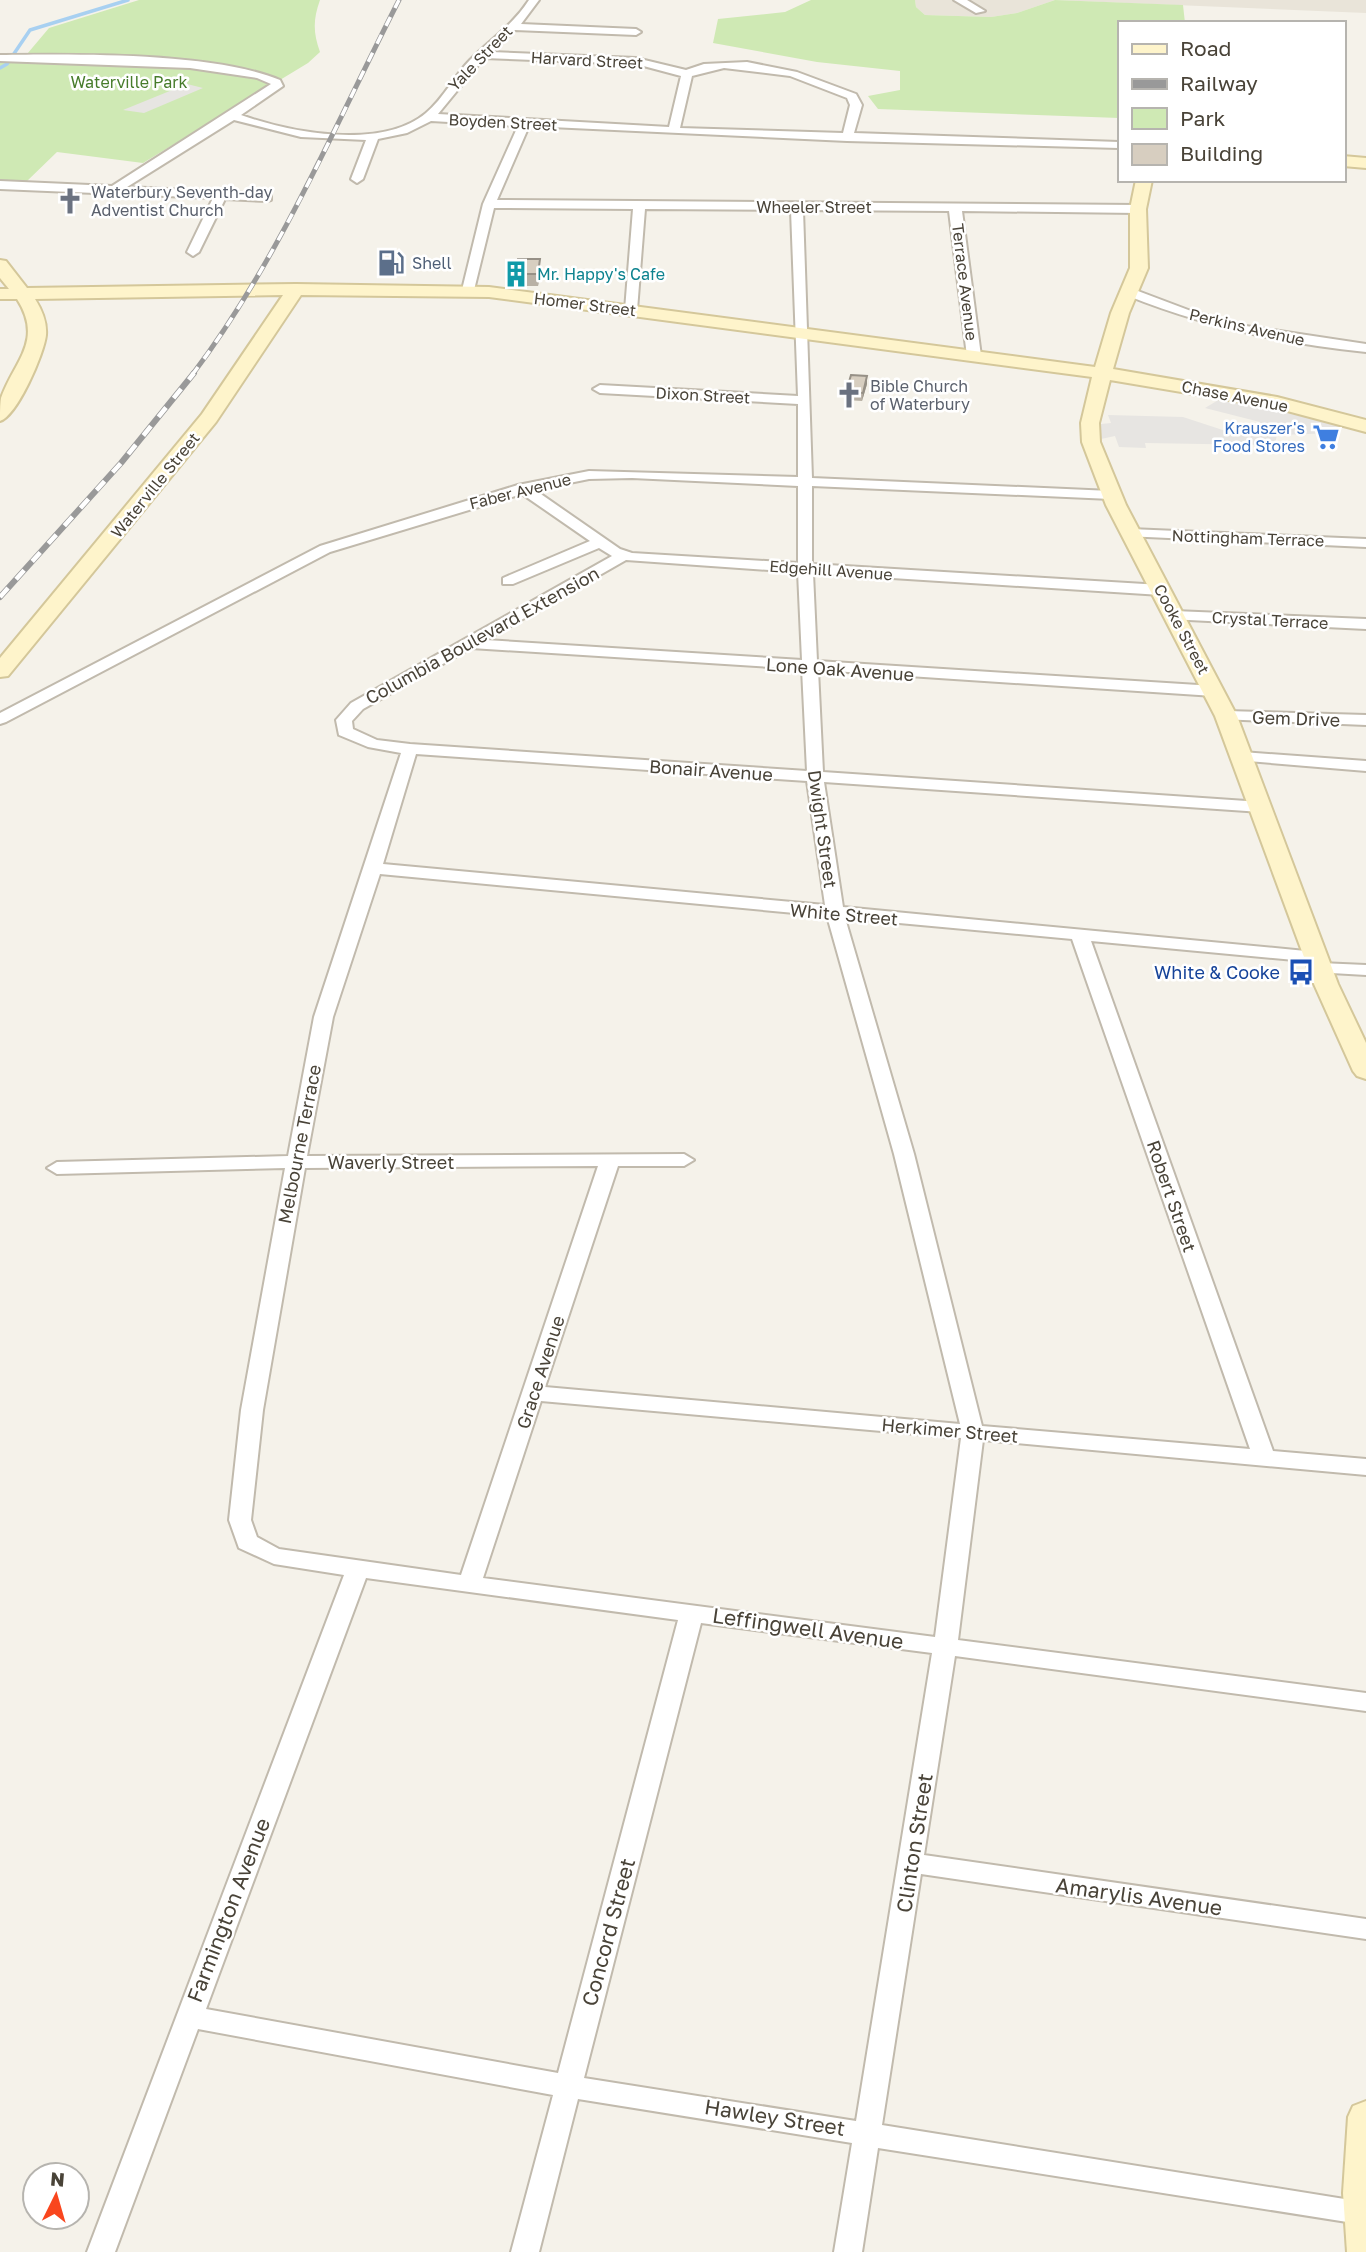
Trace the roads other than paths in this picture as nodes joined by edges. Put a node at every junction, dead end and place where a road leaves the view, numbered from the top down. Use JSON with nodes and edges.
{"nodes":[{"id":1,"x":534,"y":0,"type":"edge"},
{"id":2,"x":961,"y":0,"type":"edge"},
{"id":3,"x":980,"y":11,"type":"dead end"},
{"id":4,"x":510,"y":27,"type":"junction"},
{"id":5,"x":636,"y":32,"type":"dead end"},
{"id":6,"x":481,"y":55,"type":"junction"},
{"id":7,"x":0,"y":58,"type":"edge"},
{"id":8,"x":687,"y":74,"type":"junction"},
{"id":9,"x":231,"y":116,"type":"junction"},
{"id":10,"x":427,"y":117,"type":"junction"},
{"id":11,"x":525,"y":123,"type":"junction"},
{"id":12,"x":674,"y":131,"type":"junction"},
{"id":13,"x":373,"y":137,"type":"junction"},
{"id":14,"x":848,"y":138,"type":"junction"},
{"id":15,"x":1118,"y":145,"type":"edge"},
{"id":16,"x":1345,"y":161,"type":"edge"},
{"id":17,"x":1366,"y":163,"type":"edge"},
{"id":18,"x":357,"y":179,"type":"dead end"},
{"id":19,"x":1144,"y":182,"type":"edge"},
{"id":20,"x":0,"y":185,"type":"edge"},
{"id":21,"x":113,"y":191,"type":"junction"},
{"id":22,"x":221,"y":195,"type":"junction"},
{"id":23,"x":267,"y":197,"type":"dead end"},
{"id":24,"x":489,"y":204,"type":"junction"},
{"id":25,"x":639,"y":206,"type":"junction"},
{"id":26,"x":955,"y":207,"type":"junction"},
{"id":27,"x":797,"y":208,"type":"junction"},
{"id":28,"x":1138,"y":209,"type":"junction"},
{"id":29,"x":193,"y":252,"type":"dead end"},
{"id":30,"x":0,"y":265,"type":"edge"},
{"id":31,"x":296,"y":289,"type":"junction"},
{"id":32,"x":468,"y":290,"type":"junction"},
{"id":33,"x":1130,"y":292,"type":"junction"},
{"id":34,"x":21,"y":293,"type":"junction"},
{"id":35,"x":0,"y":294,"type":"edge"},
{"id":36,"x":631,"y":310,"type":"junction"},
{"id":37,"x":801,"y":332,"type":"junction"},
{"id":38,"x":1366,"y":348,"type":"edge"},
{"id":39,"x":974,"y":356,"type":"junction"},
{"id":40,"x":1102,"y":373,"type":"junction"},
{"id":41,"x":600,"y":389,"type":"dead end"},
{"id":42,"x":805,"y":400,"type":"junction"},
{"id":43,"x":0,"y":415,"type":"edge"},
{"id":44,"x":1366,"y":426,"type":"edge"},
{"id":45,"x":806,"y":480,"type":"junction"},
{"id":46,"x":523,"y":488,"type":"junction"},
{"id":47,"x":1111,"y":495,"type":"junction"},
{"id":48,"x":1130,"y":533,"type":"junction"},
{"id":49,"x":600,"y":542,"type":"junction"},
{"id":50,"x":1366,"y":542,"type":"edge"},
{"id":51,"x":623,"y":556,"type":"junction"},
{"id":52,"x":805,"y":569,"type":"junction"},
{"id":53,"x":508,"y":581,"type":"dead end"},
{"id":54,"x":1161,"y":590,"type":"junction"},
{"id":55,"x":1174,"y":616,"type":"junction"},
{"id":56,"x":1366,"y":625,"type":"edge"},
{"id":57,"x":466,"y":643,"type":"junction"},
{"id":58,"x":808,"y":667,"type":"junction"},
{"id":59,"x":0,"y":671,"type":"edge"},
{"id":60,"x":1214,"y":691,"type":"junction"},
{"id":61,"x":8,"y":709,"type":"edge"},
{"id":62,"x":1226,"y":716,"type":"junction"},
{"id":63,"x":0,"y":719,"type":"edge"},
{"id":64,"x":344,"y":720,"type":"joint"},
{"id":65,"x":1366,"y":720,"type":"edge"},
{"id":66,"x":410,"y":749,"type":"junction"},
{"id":67,"x":1242,"y":757,"type":"junction"},
{"id":68,"x":1366,"y":765,"type":"edge"},
{"id":69,"x":815,"y":776,"type":"junction"},
{"id":70,"x":1261,"y":807,"type":"junction"},
{"id":71,"x":373,"y":868,"type":"junction"},
{"id":72,"x":835,"y":913,"type":"junction"},
{"id":73,"x":1080,"y":936,"type":"junction"},
{"id":74,"x":1318,"y":963,"type":"junction"},
{"id":75,"x":1366,"y":970,"type":"edge"},
{"id":76,"x":1366,"y":1071,"type":"edge"},
{"id":77,"x":684,"y":1160,"type":"dead end"},
{"id":78,"x":610,"y":1161,"type":"junction"},
{"id":79,"x":296,"y":1162,"type":"junction"},
{"id":80,"x":57,"y":1168,"type":"dead end"},
{"id":81,"x":533,"y":1393,"type":"junction"},
{"id":82,"x":973,"y":1432,"type":"junction"},
{"id":83,"x":1264,"y":1457,"type":"junction"},
{"id":84,"x":1366,"y":1467,"type":"edge"},
{"id":85,"x":252,"y":1546,"type":"joint"},
{"id":86,"x":358,"y":1569,"type":"junction"},
{"id":87,"x":469,"y":1584,"type":"junction"},
{"id":88,"x":692,"y":1612,"type":"junction"},
{"id":89,"x":945,"y":1647,"type":"junction"},
{"id":90,"x":1366,"y":1702,"type":"edge"},
{"id":91,"x":911,"y":1863,"type":"junction"},
{"id":92,"x":1366,"y":1929,"type":"edge"},
{"id":93,"x":188,"y":2016,"type":"junction"},
{"id":94,"x":567,"y":2086,"type":"junction"},
{"id":95,"x":1366,"y":2117,"type":"edge"},
{"id":96,"x":868,"y":2132,"type":"junction"},
{"id":97,"x":1363,"y":2214,"type":"junction"},
{"id":98,"x":101,"y":2252,"type":"edge"},
{"id":99,"x":525,"y":2252,"type":"edge"},
{"id":100,"x":848,"y":2252,"type":"edge"},
{"id":101,"x":1366,"y":2252,"type":"edge"}],
"edges":[{"from":1,"to":4,"type":"street","name":"Yale Street"},
{"from":2,"to":3,"type":"street"},
{"from":4,"to":5,"type":"street"},
{"from":4,"to":6,"type":"street","name":"Yale Street"},
{"from":6,"to":8,"type":"street","name":"Harvard Street"},
{"from":6,"to":10,"type":"street","name":"Yale Street"},
{"from":7,"to":9,"type":"street"},
{"from":8,"to":12,"type":"street"},
{"from":8,"to":14,"type":"street","name":"Harvard Street"},
{"from":9,"to":13,"type":"street","name":"Boyden Street"},
{"from":9,"to":21,"type":"street"},
{"from":10,"to":11,"type":"street","name":"Boyden Street"},
{"from":10,"to":13,"type":"street","name":"Boyden Street"},
{"from":11,"to":12,"type":"street","name":"Boyden Street"},
{"from":11,"to":24,"type":"street"},
{"from":12,"to":14,"type":"street","name":"Boyden Street"},
{"from":13,"to":18,"type":"street"},
{"from":14,"to":15,"type":"street","name":"Boyden Street"},
{"from":16,"to":17,"type":"main road"},
{"from":19,"to":28,"type":"main road","name":"Cooke Street"},
{"from":20,"to":21,"type":"street"},
{"from":21,"to":22,"type":"street"},
{"from":22,"to":23,"type":"street"},
{"from":22,"to":29,"type":"street"},
{"from":24,"to":25,"type":"street","name":"Wheeler Street"},
{"from":24,"to":32,"type":"street"},
{"from":25,"to":27,"type":"street","name":"Wheeler Street"},
{"from":25,"to":36,"type":"street"},
{"from":26,"to":27,"type":"street","name":"Wheeler Street"},
{"from":26,"to":28,"type":"street","name":"Wheeler Street"},
{"from":26,"to":39,"type":"street","name":"Terrace Avenue"},
{"from":27,"to":37,"type":"street","name":"Dwight Street"},
{"from":28,"to":33,"type":"main road","name":"Cooke Street"},
{"from":30,"to":34,"type":"main road"},
{"from":31,"to":32,"type":"main road","name":"Homer Street"},
{"from":31,"to":34,"type":"main road","name":"Homer Street"},
{"from":31,"to":59,"type":"main road","name":"Waterville Street"},
{"from":32,"to":36,"type":"main road","name":"Homer Street"},
{"from":33,"to":38,"type":"street","name":"Perkins Avenue"},
{"from":33,"to":40,"type":"main road","name":"Cooke Street"},
{"from":34,"to":35,"type":"main road","name":"Homer Street"},
{"from":34,"to":43,"type":"main road"},
{"from":36,"to":37,"type":"main road","name":"Homer Street"},
{"from":37,"to":39,"type":"main road","name":"Homer Street"},
{"from":37,"to":42,"type":"street","name":"Dwight Street"},
{"from":39,"to":40,"type":"main road","name":"Homer Street"},
{"from":40,"to":44,"type":"main road","name":"Chase Avenue"},
{"from":40,"to":47,"type":"main road","name":"Cooke Street"},
{"from":41,"to":42,"type":"street","name":"Dixon Street"},
{"from":42,"to":45,"type":"street","name":"Dwight Street"},
{"from":45,"to":46,"type":"street","name":"Faber Avenue"},
{"from":45,"to":47,"type":"street","name":"Faber Avenue"},
{"from":45,"to":52,"type":"street","name":"Dwight Street"},
{"from":46,"to":49,"type":"street","name":"Edgehill Avenue"},
{"from":46,"to":61,"type":"street","name":"Faber Avenue"},
{"from":47,"to":48,"type":"main road","name":"Cooke Street"},
{"from":48,"to":50,"type":"street","name":"Nottingham Terrace"},
{"from":48,"to":54,"type":"main road","name":"Cooke Street"},
{"from":49,"to":51,"type":"street","name":"Edgehill Avenue"},
{"from":49,"to":53,"type":"street","name":"Columbia Boulevard Extension"},
{"from":51,"to":52,"type":"street","name":"Edgehill Avenue"},
{"from":51,"to":57,"type":"street","name":"Columbia Boulevard Extension"},
{"from":52,"to":54,"type":"street","name":"Edgehill Avenue"},
{"from":52,"to":58,"type":"street","name":"Dwight Street"},
{"from":54,"to":55,"type":"main road","name":"Cooke Street"},
{"from":55,"to":56,"type":"street","name":"Crystal Terrace"},
{"from":55,"to":60,"type":"main road","name":"Cooke Street"},
{"from":57,"to":58,"type":"street","name":"Lone Oak Avenue"},
{"from":57,"to":64,"type":"street","name":"Columbia Boulevard Extension"},
{"from":58,"to":60,"type":"street","name":"Lone Oak Avenue"},
{"from":58,"to":69,"type":"street","name":"Dwight Street"},
{"from":60,"to":62,"type":"main road","name":"Cooke Street"},
{"from":61,"to":63,"type":"street","name":"Faber Avenue"},
{"from":62,"to":65,"type":"street","name":"Gem Drive"},
{"from":62,"to":67,"type":"main road","name":"Cooke Street"},
{"from":64,"to":66,"type":"street","name":"Bonair Avenue"},
{"from":66,"to":69,"type":"street","name":"Bonair Avenue"},
{"from":66,"to":71,"type":"street","name":"Melbourne Terrace"},
{"from":67,"to":68,"type":"street"},
{"from":67,"to":70,"type":"main road","name":"Cooke Street"},
{"from":69,"to":70,"type":"street","name":"Bonair Avenue"},
{"from":69,"to":72,"type":"street","name":"Dwight Street"},
{"from":70,"to":74,"type":"main road","name":"Cooke Street"},
{"from":71,"to":72,"type":"street","name":"White Street"},
{"from":71,"to":79,"type":"street","name":"Melbourne Terrace"},
{"from":72,"to":73,"type":"street","name":"White Street"},
{"from":72,"to":82,"type":"street","name":"Dwight Street"},
{"from":73,"to":74,"type":"street","name":"White Street"},
{"from":73,"to":83,"type":"street","name":"Robert Street"},
{"from":74,"to":75,"type":"street","name":"White Street"},
{"from":74,"to":76,"type":"main road","name":"Cooke Street"},
{"from":77,"to":78,"type":"street","name":"Waverly Street"},
{"from":78,"to":79,"type":"street","name":"Waverly Street"},
{"from":78,"to":81,"type":"street","name":"Grace Avenue"},
{"from":79,"to":80,"type":"street","name":"Waverly Street"},
{"from":79,"to":85,"type":"street","name":"Melbourne Terrace"},
{"from":81,"to":82,"type":"street","name":"Herkimer Street"},
{"from":81,"to":87,"type":"street","name":"Grace Avenue"},
{"from":82,"to":83,"type":"street","name":"Herkimer Street"},
{"from":82,"to":89,"type":"street","name":"Clinton Street"},
{"from":83,"to":84,"type":"street","name":"Herkimer Street"},
{"from":85,"to":86,"type":"street","name":"Leffingwell Avenue"},
{"from":86,"to":87,"type":"street","name":"Leffingwell Avenue"},
{"from":86,"to":93,"type":"street","name":"Farmington Avenue"},
{"from":87,"to":88,"type":"street","name":"Leffingwell Avenue"},
{"from":88,"to":89,"type":"street","name":"Leffingwell Avenue"},
{"from":88,"to":94,"type":"street","name":"Concord Street"},
{"from":89,"to":90,"type":"street","name":"Leffingwell Avenue"},
{"from":89,"to":91,"type":"street","name":"Clinton Street"},
{"from":91,"to":92,"type":"street","name":"Amarylis Avenue"},
{"from":91,"to":96,"type":"street","name":"Clinton Street"},
{"from":93,"to":94,"type":"street","name":"Hawley Street"},
{"from":93,"to":98,"type":"street","name":"Farmington Avenue"},
{"from":94,"to":96,"type":"street","name":"Hawley Street"},
{"from":94,"to":99,"type":"street","name":"Concord Street"},
{"from":95,"to":97,"type":"main road"},
{"from":96,"to":97,"type":"street","name":"Hawley Street"},
{"from":96,"to":100,"type":"street","name":"Clinton Street"},
{"from":97,"to":101,"type":"main road"}]}
